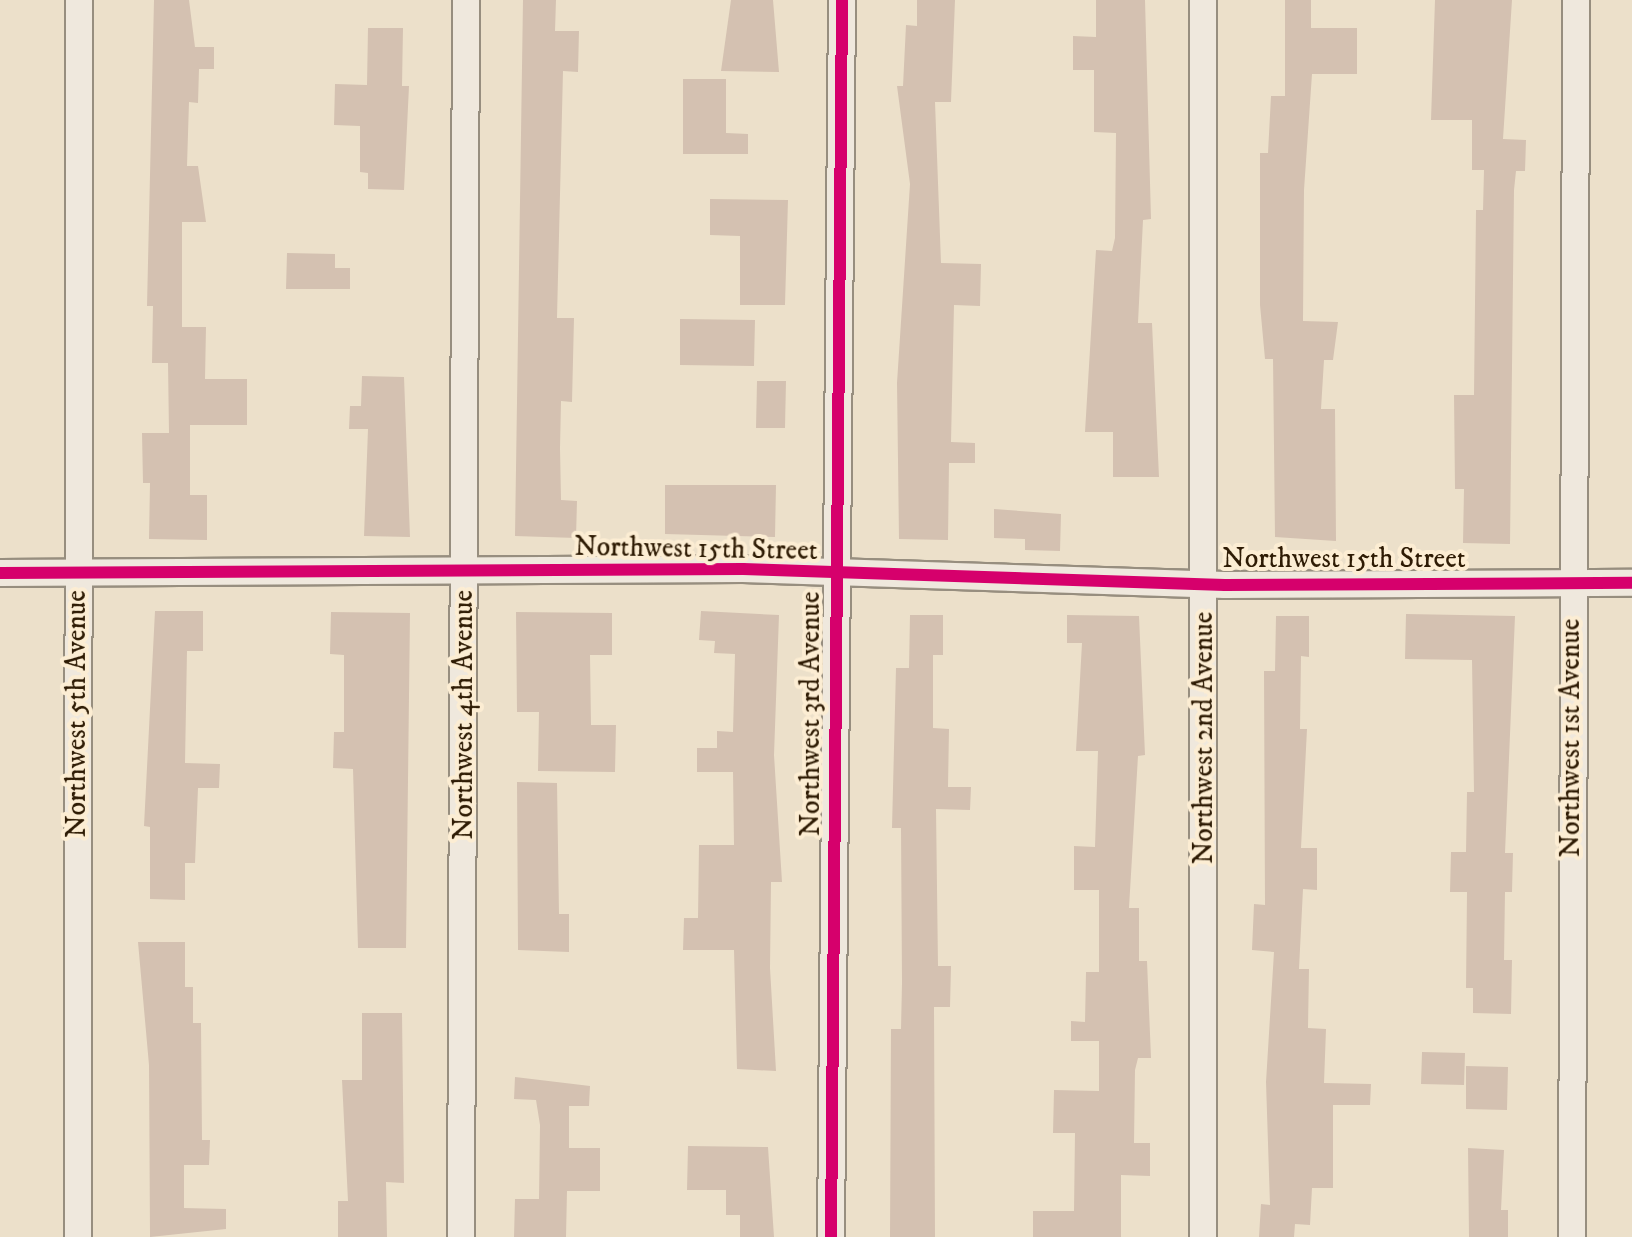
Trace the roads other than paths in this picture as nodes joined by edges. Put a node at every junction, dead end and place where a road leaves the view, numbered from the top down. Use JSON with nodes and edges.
{"nodes":[{"id":1,"x":79,"y":0,"type":"edge"},
{"id":2,"x":466,"y":0,"type":"edge"},
{"id":3,"x":842,"y":0,"type":"edge"},
{"id":4,"x":1203,"y":0,"type":"edge"},
{"id":5,"x":1576,"y":0,"type":"edge"},
{"id":6,"x":77,"y":572,"type":"junction"},
{"id":7,"x":465,"y":572,"type":"junction"},
{"id":8,"x":0,"y":573,"type":"edge"},
{"id":9,"x":836,"y":574,"type":"junction"},
{"id":10,"x":1204,"y":582,"type":"junction"},
{"id":11,"x":1571,"y":583,"type":"junction"},
{"id":12,"x":1632,"y":583,"type":"edge"},
{"id":13,"x":78,"y":1237,"type":"edge"},
{"id":14,"x":461,"y":1237,"type":"edge"},
{"id":15,"x":831,"y":1237,"type":"edge"},
{"id":16,"x":1203,"y":1237,"type":"edge"},
{"id":17,"x":1572,"y":1237,"type":"edge"}],
"edges":[{"from":1,"to":6,"type":"street","name":"Northwest 5th Avenue"},
{"from":2,"to":7,"type":"street","name":"Northwest 4th Avenue"},
{"from":3,"to":9,"type":"street","name":"Northwest 3rd Avenue"},
{"from":4,"to":10,"type":"street","name":"Northwest 2nd Avenue"},
{"from":5,"to":11,"type":"street","name":"Northwest 1st Avenue"},
{"from":6,"to":7,"type":"street","name":"Northwest 15th Street"},
{"from":6,"to":8,"type":"street","name":"Northwest 15th Street"},
{"from":6,"to":13,"type":"street","name":"Northwest 5th Avenue"},
{"from":7,"to":9,"type":"street","name":"Northwest 15th Street"},
{"from":7,"to":14,"type":"street","name":"Northwest 4th Avenue"},
{"from":9,"to":10,"type":"street","name":"Northwest 15th Street"},
{"from":9,"to":15,"type":"street","name":"Northwest 3rd Avenue"},
{"from":10,"to":11,"type":"street","name":"Northwest 15th Street"},
{"from":10,"to":16,"type":"street","name":"Northwest 2nd Avenue"},
{"from":11,"to":12,"type":"street","name":"Northwest 15th Street"},
{"from":11,"to":17,"type":"street","name":"Northwest 1st Avenue"}]}
